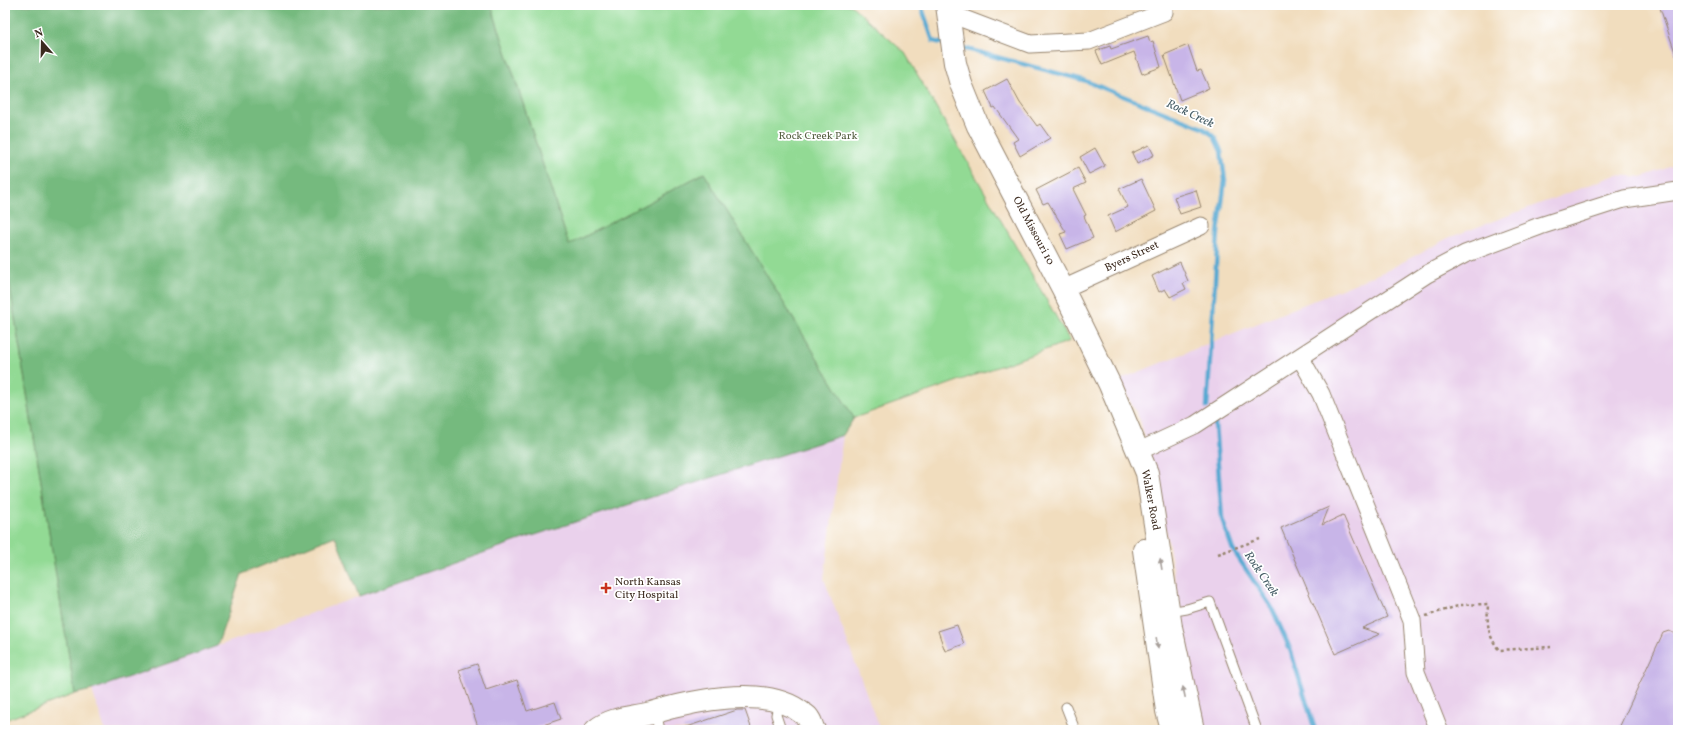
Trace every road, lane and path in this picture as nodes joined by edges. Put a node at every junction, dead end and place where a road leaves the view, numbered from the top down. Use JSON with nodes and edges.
{"nodes":[{"id":1,"x":1164,"y":12,"type":"dead end"},
{"id":2,"x":948,"y":16,"type":"edge"},
{"id":3,"x":1678,"y":191,"type":"edge"},
{"id":4,"x":1201,"y":226,"type":"dead end"},
{"id":5,"x":1063,"y":288,"type":"junction"},
{"id":6,"x":1300,"y":357,"type":"junction"},
{"id":7,"x":1137,"y":452,"type":"junction"},
{"id":8,"x":1260,"y":539,"type":"dead end"},
{"id":9,"x":1218,"y":554,"type":"dead end"},
{"id":10,"x":1161,"y":612,"type":"junction"},
{"id":11,"x":1412,"y":620,"type":"junction"},
{"id":12,"x":1551,"y":647,"type":"dead end"},
{"id":13,"x":780,"y":700,"type":"junction"},
{"id":14,"x":1066,"y":707,"type":"dead end"},
{"id":15,"x":656,"y":721,"type":"edge"},
{"id":16,"x":596,"y":730,"type":"edge"},
{"id":17,"x":781,"y":730,"type":"edge"},
{"id":18,"x":814,"y":730,"type":"edge"},
{"id":19,"x":1075,"y":730,"type":"edge"},
{"id":20,"x":1172,"y":730,"type":"edge"},
{"id":21,"x":1193,"y":730,"type":"edge"},
{"id":22,"x":1257,"y":730,"type":"edge"},
{"id":23,"x":1439,"y":730,"type":"edge"}],
"edges":[{"from":1,"to":2,"type":"street"},
{"from":2,"to":5,"type":"street","name":"Old Missouri 10"},
{"from":3,"to":6,"type":"street"},
{"from":4,"to":5,"type":"street","name":"Byers Street"},
{"from":5,"to":7,"type":"street","name":"Old Missouri 10"},
{"from":6,"to":7,"type":"street"},
{"from":6,"to":11,"type":"street"},
{"from":7,"to":10,"type":"street","name":"Walker Road"},
{"from":8,"to":9,"type":"path"},
{"from":10,"to":20,"type":"street","name":"Walker Road","one_way":true},
{"from":21,"to":10,"type":"street","name":"Walker Road","one_way":true},
{"from":10,"to":22,"type":"lane"},
{"from":11,"to":12,"type":"path"},
{"from":11,"to":23,"type":"street"},
{"from":13,"to":15,"type":"street"},
{"from":13,"to":17,"type":"lane"},
{"from":13,"to":18,"type":"street"},
{"from":14,"to":19,"type":"lane"},
{"from":15,"to":16,"type":"street"}]}
